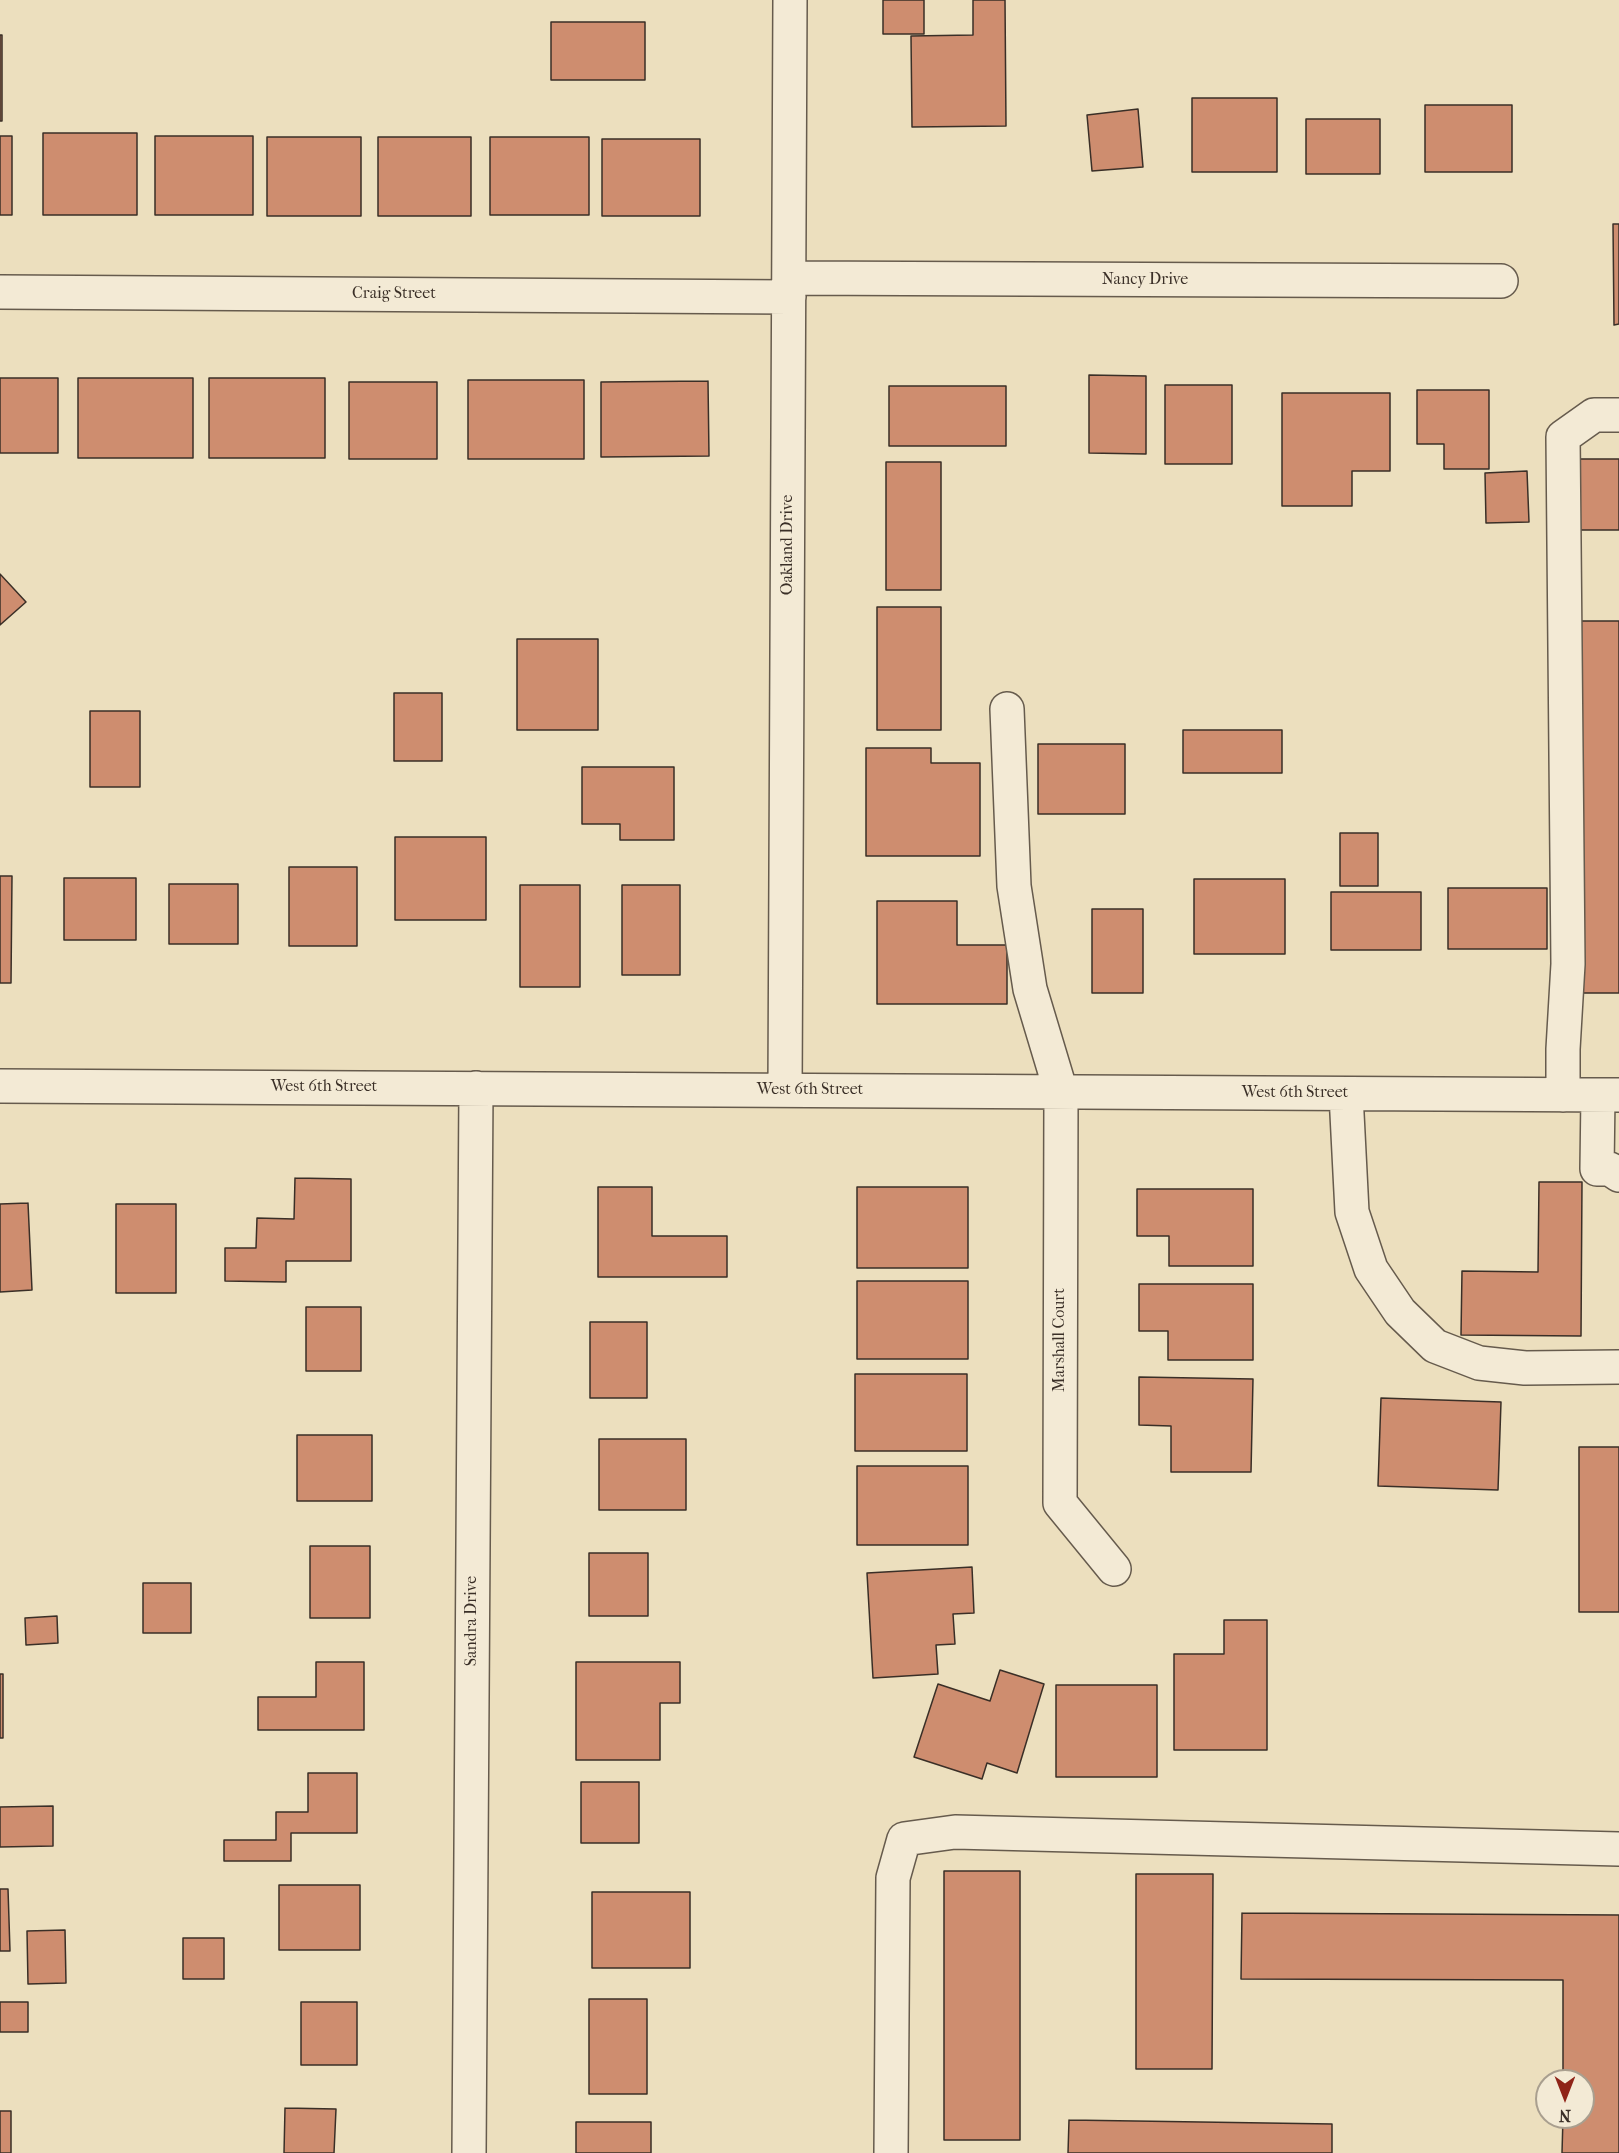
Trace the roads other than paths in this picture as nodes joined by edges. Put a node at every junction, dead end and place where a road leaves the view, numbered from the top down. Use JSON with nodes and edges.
{"nodes":[{"id":1,"x":790,"y":0,"type":"edge"},
{"id":2,"x":1501,"y":281,"type":"dead end"},
{"id":3,"x":789,"y":288,"type":"junction"},
{"id":4,"x":0,"y":292,"type":"edge"},
{"id":5,"x":1619,"y":415,"type":"edge"},
{"id":6,"x":1007,"y":709,"type":"dead end"},
{"id":7,"x":0,"y":1086,"type":"edge"},
{"id":8,"x":476,"y":1088,"type":"junction"},
{"id":9,"x":785,"y":1090,"type":"junction"},
{"id":10,"x":1061,"y":1092,"type":"junction"},
{"id":11,"x":1346,"y":1094,"type":"junction"},
{"id":12,"x":1563,"y":1095,"type":"junction"},
{"id":13,"x":1609,"y":1095,"type":"edge"},
{"id":14,"x":1619,"y":1175,"type":"edge"},
{"id":15,"x":1619,"y":1367,"type":"edge"},
{"id":16,"x":1114,"y":1569,"type":"dead end"},
{"id":17,"x":1619,"y":1850,"type":"edge"},
{"id":18,"x":469,"y":2153,"type":"edge"},
{"id":19,"x":891,"y":2153,"type":"edge"}],
"edges":[{"from":1,"to":3,"type":"street","name":"Oakland Drive"},
{"from":2,"to":3,"type":"street","name":"Nancy Drive"},
{"from":3,"to":4,"type":"street","name":"Craig Street"},
{"from":3,"to":9,"type":"street","name":"Oakland Drive"},
{"from":5,"to":12,"type":"street"},
{"from":6,"to":10,"type":"street","name":"Marshall Court"},
{"from":7,"to":8,"type":"street","name":"West 6th Street"},
{"from":8,"to":9,"type":"street","name":"West 6th Street"},
{"from":8,"to":18,"type":"street","name":"Sandra Drive"},
{"from":9,"to":10,"type":"street","name":"West 6th Street"},
{"from":10,"to":11,"type":"street","name":"West 6th Street"},
{"from":10,"to":16,"type":"street","name":"Marshall Court"},
{"from":11,"to":12,"type":"street","name":"West 6th Street"},
{"from":11,"to":15,"type":"street"},
{"from":12,"to":13,"type":"street","name":"West 6th Street"},
{"from":13,"to":14,"type":"street"},
{"from":17,"to":19,"type":"street"}]}
